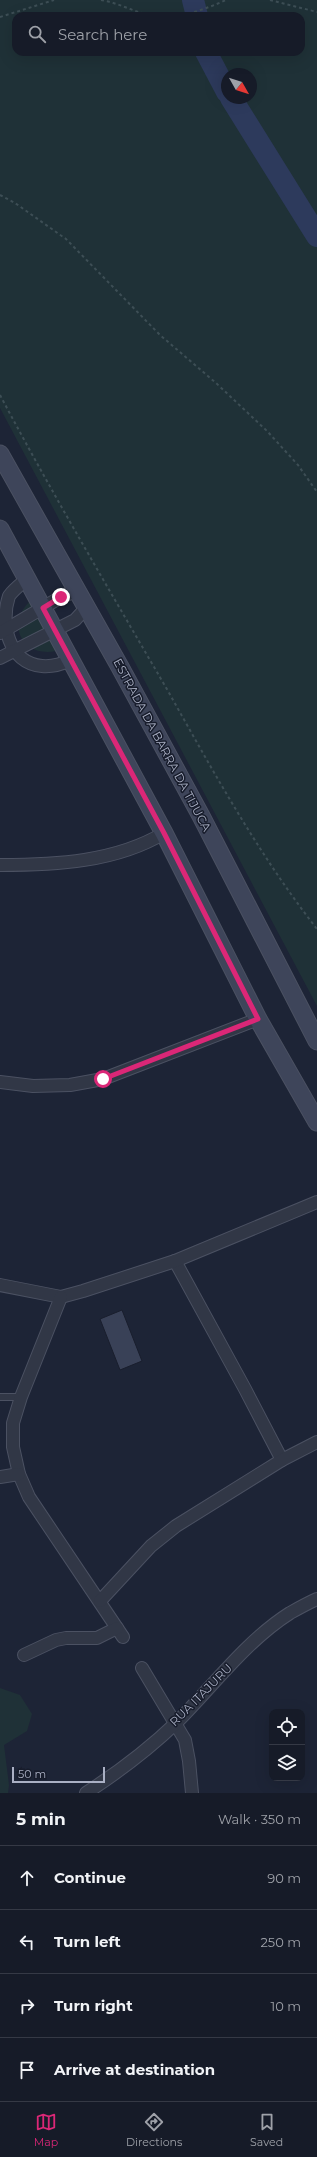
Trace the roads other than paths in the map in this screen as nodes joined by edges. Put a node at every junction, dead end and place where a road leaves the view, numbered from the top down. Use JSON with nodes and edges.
{"nodes":[{"id":1,"x":0,"y":454,"type":"edge"},
{"id":2,"x":0,"y":529,"type":"edge"},
{"id":3,"x":27,"y":579,"type":"junction"},
{"id":4,"x":78,"y":593,"type":"junction"},
{"id":5,"x":43,"y":608,"type":"junction"},
{"id":6,"x":86,"y":608,"type":"junction"},
{"id":7,"x":54,"y":629,"type":"junction"},
{"id":8,"x":1,"y":632,"type":"edge"},
{"id":9,"x":12,"y":651,"type":"junction"},
{"id":10,"x":0,"y":658,"type":"edge"},
{"id":11,"x":72,"y":660,"type":"junction"},
{"id":12,"x":164,"y":833,"type":"junction"},
{"id":13,"x":0,"y":865,"type":"edge"},
{"id":14,"x":258,"y":1019,"type":"junction"},
{"id":15,"x":317,"y":1041,"type":"edge"},
{"id":16,"x":0,"y":1082,"type":"edge"},
{"id":17,"x":317,"y":1122,"type":"edge"},
{"id":18,"x":317,"y":1202,"type":"edge"},
{"id":19,"x":175,"y":1261,"type":"junction"},
{"id":20,"x":0,"y":1285,"type":"edge"},
{"id":21,"x":61,"y":1297,"type":"junction"},
{"id":22,"x":0,"y":1397,"type":"edge"},
{"id":23,"x":21,"y":1397,"type":"junction"},
{"id":24,"x":317,"y":1442,"type":"edge"},
{"id":25,"x":282,"y":1460,"type":"junction"},
{"id":26,"x":19,"y":1474,"type":"junction"},
{"id":27,"x":0,"y":1477,"type":"edge"},
{"id":28,"x":317,"y":1599,"type":"edge"},
{"id":29,"x":100,"y":1601,"type":"junction"},
{"id":30,"x":24,"y":1656,"type":"dead end"},
{"id":31,"x":142,"y":1668,"type":"dead end"},
{"id":32,"x":176,"y":1723,"type":"junction"},
{"id":33,"x":86,"y":1793,"type":"edge"},
{"id":34,"x":192,"y":1793,"type":"edge"}],
"edges":[{"from":1,"to":4,"type":"main road","name":"ESTRADA DA BARRA DA TIJUCA"},
{"from":2,"to":3,"type":"main road"},
{"from":3,"to":5,"type":"main road"},
{"from":3,"to":8,"type":"street"},
{"from":4,"to":5,"type":"street"},
{"from":4,"to":6,"type":"main road","name":"ESTRADA DA BARRA DA TIJUCA"},
{"from":5,"to":7,"type":"main road"},
{"from":5,"to":8,"type":"street"},
{"from":6,"to":7,"type":"street"},
{"from":6,"to":15,"type":"main road","name":"ESTRADA DA BARRA DA TIJUCA"},
{"from":7,"to":9,"type":"street"},
{"from":7,"to":11,"type":"main road"},
{"from":8,"to":9,"type":"street"},
{"from":9,"to":10,"type":"street"},
{"from":9,"to":11,"type":"street"},
{"from":11,"to":12,"type":"main road"},
{"from":12,"to":13,"type":"street"},
{"from":12,"to":14,"type":"main road"},
{"from":14,"to":16,"type":"street"},
{"from":14,"to":17,"type":"main road"},
{"from":18,"to":19,"type":"street"},
{"from":19,"to":21,"type":"street"},
{"from":19,"to":25,"type":"street"},
{"from":20,"to":21,"type":"street"},
{"from":21,"to":23,"type":"street"},
{"from":22,"to":23,"type":"lane"},
{"from":23,"to":26,"type":"street"},
{"from":24,"to":25,"type":"street"},
{"from":25,"to":29,"type":"street"},
{"from":26,"to":27,"type":"street"},
{"from":26,"to":29,"type":"street"},
{"from":28,"to":32,"type":"street","name":"RUA ITAJURU"},
{"from":29,"to":30,"type":"street"},
{"from":31,"to":32,"type":"street"},
{"from":32,"to":33,"type":"street","name":"RUA ITAJURU"},
{"from":32,"to":34,"type":"street"}]}
